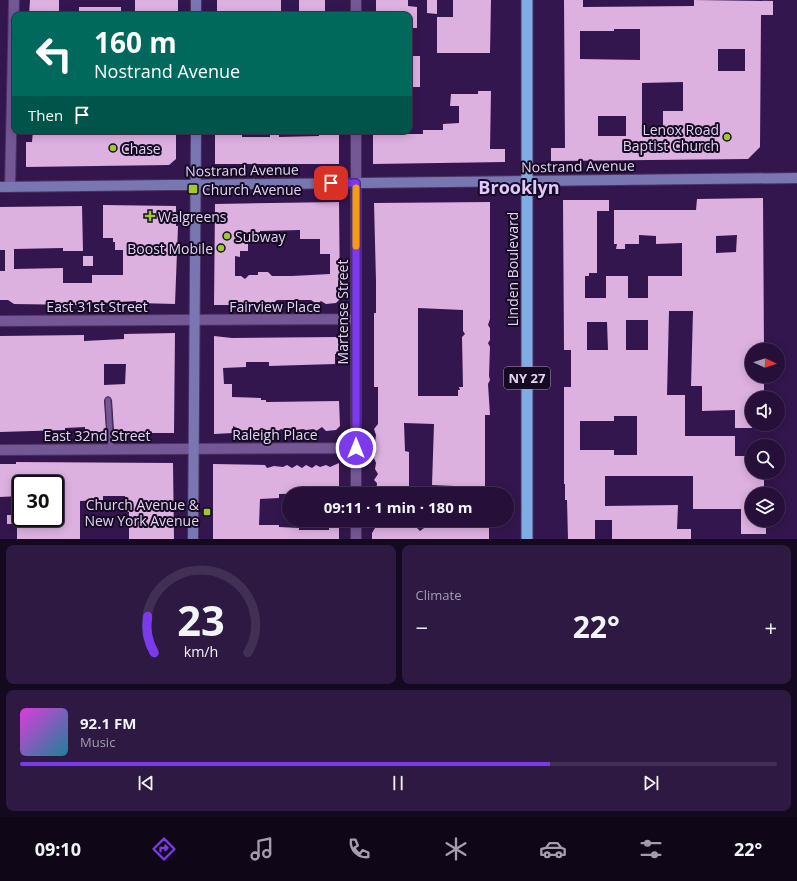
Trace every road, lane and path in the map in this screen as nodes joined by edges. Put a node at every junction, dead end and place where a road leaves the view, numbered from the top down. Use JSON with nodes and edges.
{"nodes":[{"id":1,"x":14,"y":0,"type":"edge"},
{"id":2,"x":196,"y":0,"type":"edge"},
{"id":3,"x":356,"y":0,"type":"edge"},
{"id":4,"x":527,"y":0,"type":"edge"},
{"id":5,"x":13,"y":12,"type":"edge"},
{"id":6,"x":196,"y":12,"type":"edge"},
{"id":7,"x":356,"y":12,"type":"edge"},
{"id":8,"x":12,"y":42,"type":"edge"},
{"id":9,"x":196,"y":134,"type":"edge"},
{"id":10,"x":356,"y":134,"type":"edge"},
{"id":11,"x":797,"y":178,"type":"edge"},
{"id":12,"x":527,"y":181,"type":"junction"},
{"id":13,"x":356,"y":183,"type":"junction"},
{"id":14,"x":195,"y":185,"type":"junction"},
{"id":15,"x":5,"y":187,"type":"edge"},
{"id":16,"x":356,"y":319,"type":"junction"},
{"id":17,"x":195,"y":320,"type":"junction"},
{"id":18,"x":0,"y":321,"type":"edge"},
{"id":19,"x":108,"y":400,"type":"dead end"},
{"id":20,"x":194,"y":448,"type":"junction"},
{"id":21,"x":356,"y":448,"type":"junction"},
{"id":22,"x":111,"y":449,"type":"junction"},
{"id":23,"x":0,"y":450,"type":"edge"},
{"id":24,"x":356,"y":487,"type":"edge"},
{"id":25,"x":356,"y":527,"type":"edge"},
{"id":26,"x":193,"y":539,"type":"edge"},
{"id":27,"x":356,"y":539,"type":"edge"},
{"id":28,"x":527,"y":539,"type":"edge"}],
"edges":[{"from":1,"to":5,"type":"street"},
{"from":2,"to":6,"type":"main road"},
{"from":3,"to":7,"type":"street"},
{"from":4,"to":12,"type":"highway","name":"Linden Boulevard","number":"NY 27"},
{"from":8,"to":15,"type":"street"},
{"from":9,"to":14,"type":"main road"},
{"from":10,"to":13,"type":"street","name":"Martense Street"},
{"from":11,"to":12,"type":"main road","name":"Nostrand Avenue"},
{"from":12,"to":13,"type":"main road","name":"Nostrand Avenue"},
{"from":12,"to":28,"type":"highway","name":"Linden Boulevard","number":"NY 27"},
{"from":13,"to":14,"type":"main road","name":"Nostrand Avenue"},
{"from":13,"to":16,"type":"street","name":"Martense Street"},
{"from":14,"to":15,"type":"main road","name":"Nostrand Avenue"},
{"from":14,"to":17,"type":"main road"},
{"from":16,"to":17,"type":"street","name":"Fairview Place"},
{"from":16,"to":21,"type":"street","name":"Martense Street"},
{"from":17,"to":18,"type":"street","name":"East 31st Street"},
{"from":17,"to":20,"type":"main road"},
{"from":19,"to":22,"type":"lane"},
{"from":20,"to":21,"type":"street","name":"Raleigh Place"},
{"from":20,"to":22,"type":"street","name":"East 32nd Street"},
{"from":20,"to":26,"type":"main road"},
{"from":21,"to":24,"type":"street","name":"Martense Street"},
{"from":22,"to":23,"type":"street","name":"East 32nd Street"},
{"from":25,"to":27,"type":"street"}]}
